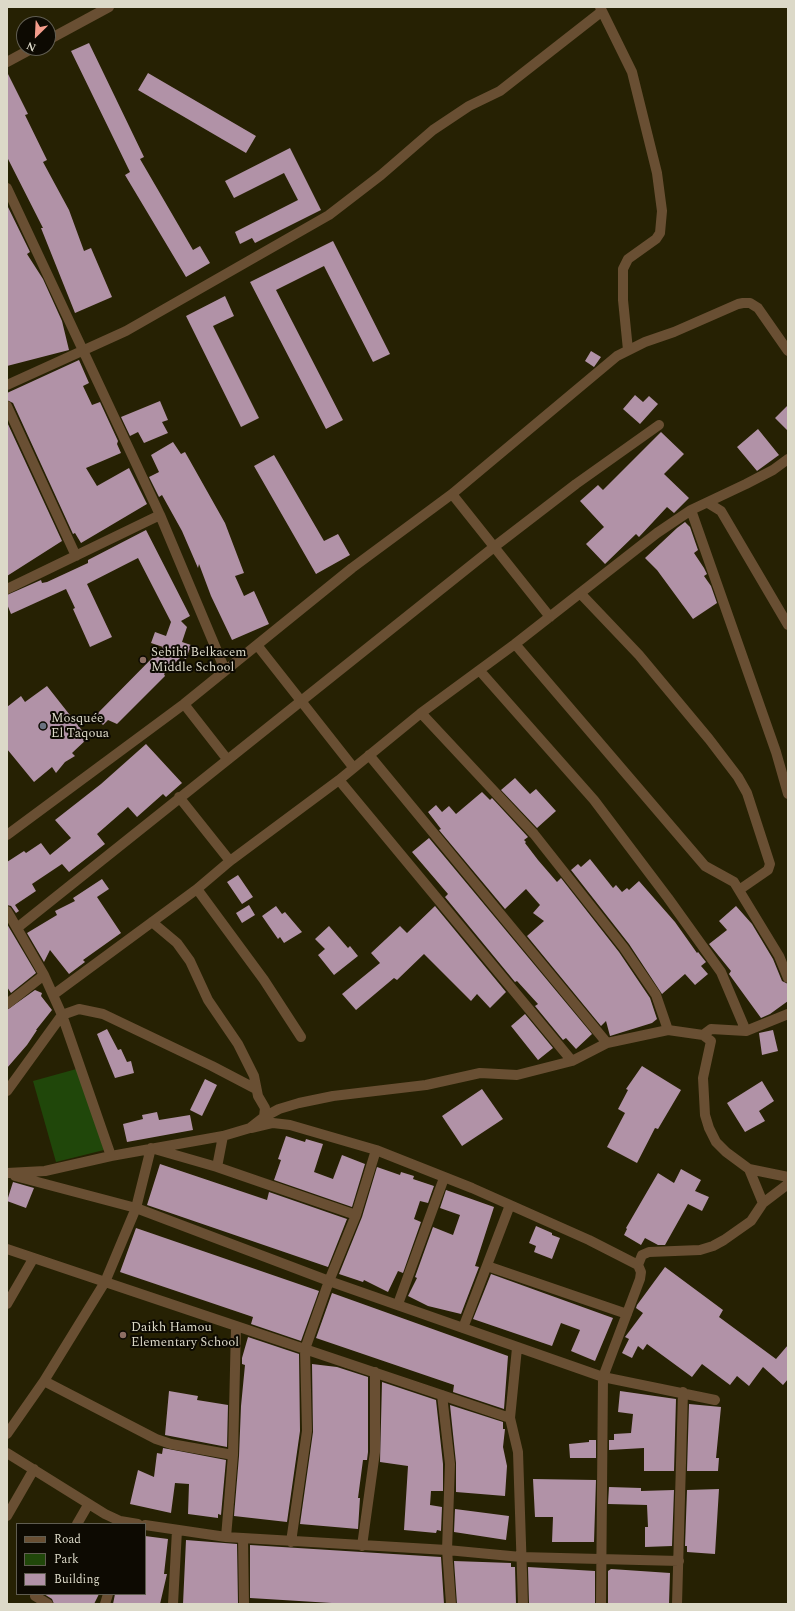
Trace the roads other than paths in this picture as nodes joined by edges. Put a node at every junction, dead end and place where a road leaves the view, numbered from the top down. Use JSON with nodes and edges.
{"nodes":[{"id":1,"x":109,"y":7,"type":"edge"},
{"id":2,"x":601,"y":9,"type":"edge"},
{"id":3,"x":56,"y":36,"type":"edge"},
{"id":4,"x":18,"y":56,"type":"edge"},
{"id":5,"x":7,"y":62,"type":"edge"},
{"id":6,"x":7,"y":188,"type":"edge"},
{"id":7,"x":628,"y":350,"type":"junction"},
{"id":8,"x":82,"y":351,"type":"junction"},
{"id":9,"x":788,"y":351,"type":"edge"},
{"id":10,"x":7,"y":385,"type":"edge"},
{"id":11,"x":7,"y":406,"type":"edge"},
{"id":12,"x":659,"y":425,"type":"dead end"},
{"id":13,"x":788,"y":459,"type":"edge"},
{"id":14,"x":452,"y":494,"type":"junction"},
{"id":15,"x":708,"y":503,"type":"junction"},
{"id":16,"x":691,"y":510,"type":"junction"},
{"id":17,"x":160,"y":515,"type":"junction"},
{"id":18,"x":494,"y":547,"type":"junction"},
{"id":19,"x":76,"y":556,"type":"junction"},
{"id":20,"x":7,"y":589,"type":"edge"},
{"id":21,"x":580,"y":593,"type":"junction"},
{"id":22,"x":550,"y":617,"type":"junction"},
{"id":23,"x":788,"y":625,"type":"edge"},
{"id":24,"x":515,"y":644,"type":"junction"},
{"id":25,"x":257,"y":645,"type":"junction"},
{"id":26,"x":226,"y":670,"type":"junction"},
{"id":27,"x":480,"y":671,"type":"junction"},
{"id":28,"x":301,"y":702,"type":"junction"},
{"id":29,"x":184,"y":704,"type":"junction"},
{"id":30,"x":421,"y":713,"type":"junction"},
{"id":31,"x":369,"y":755,"type":"junction"},
{"id":32,"x":227,"y":759,"type":"junction"},
{"id":33,"x":353,"y":767,"type":"junction"},
{"id":34,"x":339,"y":780,"type":"junction"},
{"id":35,"x":788,"y":794,"type":"edge"},
{"id":36,"x":179,"y":797,"type":"junction"},
{"id":37,"x":7,"y":835,"type":"edge"},
{"id":38,"x":230,"y":861,"type":"junction"},
{"id":39,"x":196,"y":889,"type":"junction"},
{"id":40,"x":739,"y":890,"type":"junction"},
{"id":41,"x":9,"y":917,"type":"edge"},
{"id":42,"x":152,"y":922,"type":"junction"},
{"id":43,"x":17,"y":928,"type":"junction"},
{"id":44,"x":44,"y":975,"type":"junction"},
{"id":45,"x":788,"y":978,"type":"edge"},
{"id":46,"x":54,"y":995,"type":"junction"},
{"id":47,"x":7,"y":1004,"type":"edge"},
{"id":48,"x":788,"y":1014,"type":"edge"},
{"id":49,"x":62,"y":1015,"type":"junction"},
{"id":50,"x":668,"y":1030,"type":"junction"},
{"id":51,"x":746,"y":1031,"type":"junction"},
{"id":52,"x":703,"y":1035,"type":"junction"},
{"id":53,"x":301,"y":1038,"type":"dead end"},
{"id":54,"x":607,"y":1043,"type":"junction"},
{"id":55,"x":572,"y":1061,"type":"junction"},
{"id":56,"x":256,"y":1089,"type":"junction"},
{"id":57,"x":7,"y":1091,"type":"edge"},
{"id":58,"x":264,"y":1117,"type":"junction"},
{"id":59,"x":250,"y":1128,"type":"junction"},
{"id":60,"x":223,"y":1136,"type":"junction"},
{"id":61,"x":152,"y":1148,"type":"junction"},
{"id":62,"x":376,"y":1150,"type":"junction"},
{"id":63,"x":111,"y":1156,"type":"junction"},
{"id":64,"x":217,"y":1167,"type":"junction"},
{"id":65,"x":749,"y":1169,"type":"junction"},
{"id":66,"x":7,"y":1174,"type":"edge"},
{"id":67,"x":788,"y":1177,"type":"edge"},
{"id":68,"x":444,"y":1178,"type":"junction"},
{"id":69,"x":788,"y":1184,"type":"edge"},
{"id":70,"x":763,"y":1203,"type":"junction"},
{"id":71,"x":510,"y":1205,"type":"junction"},
{"id":72,"x":136,"y":1208,"type":"junction"},
{"id":73,"x":356,"y":1215,"type":"junction"},
{"id":74,"x":7,"y":1249,"type":"edge"},
{"id":75,"x":33,"y":1259,"type":"junction"},
{"id":76,"x":638,"y":1265,"type":"junction"},
{"id":77,"x":487,"y":1266,"type":"junction"},
{"id":78,"x":105,"y":1282,"type":"junction"},
{"id":79,"x":329,"y":1282,"type":"junction"},
{"id":80,"x":7,"y":1304,"type":"edge"},
{"id":81,"x":398,"y":1304,"type":"junction"},
{"id":82,"x":627,"y":1314,"type":"junction"},
{"id":83,"x":236,"y":1326,"type":"junction"},
{"id":84,"x":463,"y":1328,"type":"junction"},
{"id":85,"x":306,"y":1348,"type":"junction"},
{"id":86,"x":517,"y":1348,"type":"junction"},
{"id":87,"x":374,"y":1372,"type":"junction"},
{"id":88,"x":603,"y":1376,"type":"junction"},
{"id":89,"x":44,"y":1381,"type":"junction"},
{"id":90,"x":683,"y":1392,"type":"junction"},
{"id":91,"x":442,"y":1395,"type":"junction"},
{"id":92,"x":715,"y":1400,"type":"dead end"},
{"id":93,"x":510,"y":1418,"type":"junction"},
{"id":94,"x":7,"y":1434,"type":"edge"},
{"id":95,"x":7,"y":1453,"type":"edge"},
{"id":96,"x":233,"y":1455,"type":"junction"},
{"id":97,"x":34,"y":1469,"type":"junction"},
{"id":98,"x":88,"y":1505,"type":"junction"},
{"id":99,"x":7,"y":1516,"type":"edge"},
{"id":100,"x":78,"y":1523,"type":"edge"},
{"id":101,"x":131,"y":1523,"type":"edge"},
{"id":102,"x":146,"y":1525,"type":"edge"},
{"id":103,"x":176,"y":1530,"type":"junction"},
{"id":104,"x":226,"y":1537,"type":"junction"},
{"id":105,"x":242,"y":1538,"type":"junction"},
{"id":106,"x":292,"y":1542,"type":"junction"},
{"id":107,"x":362,"y":1546,"type":"junction"},
{"id":108,"x":447,"y":1550,"type":"junction"},
{"id":109,"x":521,"y":1557,"type":"junction"},
{"id":110,"x":602,"y":1558,"type":"junction"},
{"id":111,"x":679,"y":1561,"type":"junction"},
{"id":112,"x":34,"y":1598,"type":"edge"},
{"id":113,"x":48,"y":1604,"type":"edge"},
{"id":114,"x":173,"y":1604,"type":"edge"},
{"id":115,"x":244,"y":1604,"type":"edge"},
{"id":116,"x":451,"y":1604,"type":"edge"},
{"id":117,"x":523,"y":1604,"type":"edge"},
{"id":118,"x":601,"y":1604,"type":"edge"},
{"id":119,"x":677,"y":1604,"type":"edge"}],
"edges":[{"from":1,"to":3,"type":"street"},
{"from":2,"to":7,"type":"street"},
{"from":2,"to":8,"type":"street"},
{"from":4,"to":5,"type":"street"},
{"from":6,"to":8,"type":"street"},
{"from":7,"to":9,"type":"street"},
{"from":7,"to":14,"type":"street"},
{"from":8,"to":10,"type":"street"},
{"from":8,"to":17,"type":"street"},
{"from":11,"to":19,"type":"street"},
{"from":12,"to":18,"type":"street"},
{"from":13,"to":15,"type":"street"},
{"from":14,"to":18,"type":"street"},
{"from":14,"to":25,"type":"street"},
{"from":15,"to":16,"type":"street"},
{"from":15,"to":23,"type":"street"},
{"from":16,"to":21,"type":"street"},
{"from":16,"to":35,"type":"street"},
{"from":17,"to":19,"type":"street"},
{"from":17,"to":26,"type":"street"},
{"from":18,"to":22,"type":"street"},
{"from":18,"to":28,"type":"street"},
{"from":19,"to":20,"type":"street"},
{"from":21,"to":22,"type":"street"},
{"from":21,"to":40,"type":"street"},
{"from":22,"to":24,"type":"street"},
{"from":24,"to":27,"type":"street"},
{"from":24,"to":40,"type":"street"},
{"from":25,"to":26,"type":"street"},
{"from":25,"to":28,"type":"street"},
{"from":26,"to":29,"type":"street"},
{"from":27,"to":30,"type":"street"},
{"from":27,"to":51,"type":"street"},
{"from":28,"to":32,"type":"street"},
{"from":28,"to":33,"type":"street"},
{"from":29,"to":32,"type":"street"},
{"from":29,"to":37,"type":"street"},
{"from":30,"to":31,"type":"street"},
{"from":30,"to":50,"type":"street"},
{"from":31,"to":33,"type":"street"},
{"from":31,"to":54,"type":"street"},
{"from":32,"to":36,"type":"street"},
{"from":33,"to":34,"type":"street"},
{"from":34,"to":38,"type":"street"},
{"from":34,"to":55,"type":"street"},
{"from":36,"to":38,"type":"street"},
{"from":36,"to":43,"type":"street"},
{"from":38,"to":39,"type":"street"},
{"from":39,"to":42,"type":"street"},
{"from":39,"to":53,"type":"street"},
{"from":40,"to":45,"type":"street"},
{"from":41,"to":43,"type":"street"},
{"from":42,"to":46,"type":"street"},
{"from":42,"to":56,"type":"street"},
{"from":43,"to":44,"type":"street"},
{"from":44,"to":46,"type":"street"},
{"from":44,"to":47,"type":"street"},
{"from":46,"to":49,"type":"street"},
{"from":48,"to":51,"type":"street"},
{"from":49,"to":56,"type":"street"},
{"from":49,"to":57,"type":"street"},
{"from":49,"to":63,"type":"street"},
{"from":50,"to":52,"type":"street"},
{"from":50,"to":54,"type":"street"},
{"from":51,"to":52,"type":"street"},
{"from":52,"to":65,"type":"street"},
{"from":54,"to":55,"type":"street"},
{"from":55,"to":58,"type":"street"},
{"from":56,"to":58,"type":"street"},
{"from":58,"to":59,"type":"street"},
{"from":59,"to":60,"type":"street"},
{"from":59,"to":62,"type":"street"},
{"from":60,"to":61,"type":"street"},
{"from":60,"to":64,"type":"street"},
{"from":61,"to":63,"type":"street"},
{"from":61,"to":64,"type":"street"},
{"from":61,"to":72,"type":"street"},
{"from":62,"to":68,"type":"street"},
{"from":62,"to":73,"type":"street"},
{"from":63,"to":66,"type":"street"},
{"from":64,"to":73,"type":"street"},
{"from":65,"to":67,"type":"street"},
{"from":65,"to":70,"type":"street"},
{"from":66,"to":72,"type":"street"},
{"from":68,"to":71,"type":"street"},
{"from":68,"to":81,"type":"street"},
{"from":69,"to":70,"type":"street"},
{"from":70,"to":76,"type":"street"},
{"from":71,"to":76,"type":"street"},
{"from":71,"to":77,"type":"street"},
{"from":72,"to":78,"type":"street"},
{"from":72,"to":79,"type":"street"},
{"from":73,"to":79,"type":"street"},
{"from":74,"to":75,"type":"street"},
{"from":75,"to":78,"type":"street"},
{"from":75,"to":80,"type":"street"},
{"from":76,"to":82,"type":"street"},
{"from":77,"to":82,"type":"street"},
{"from":77,"to":84,"type":"street"},
{"from":78,"to":83,"type":"street"},
{"from":78,"to":89,"type":"street"},
{"from":79,"to":81,"type":"street"},
{"from":79,"to":85,"type":"street"},
{"from":81,"to":84,"type":"street"},
{"from":82,"to":88,"type":"street"},
{"from":83,"to":85,"type":"street"},
{"from":83,"to":96,"type":"street"},
{"from":84,"to":86,"type":"street"},
{"from":85,"to":87,"type":"street"},
{"from":85,"to":106,"type":"street"},
{"from":86,"to":88,"type":"street"},
{"from":86,"to":93,"type":"street"},
{"from":87,"to":91,"type":"street"},
{"from":87,"to":107,"type":"street"},
{"from":88,"to":90,"type":"street"},
{"from":88,"to":110,"type":"street"},
{"from":89,"to":94,"type":"street"},
{"from":89,"to":96,"type":"street"},
{"from":90,"to":92,"type":"street"},
{"from":90,"to":111,"type":"street"},
{"from":91,"to":93,"type":"street"},
{"from":91,"to":108,"type":"street"},
{"from":93,"to":109,"type":"street"},
{"from":95,"to":97,"type":"street"},
{"from":96,"to":104,"type":"street"},
{"from":97,"to":98,"type":"street"},
{"from":97,"to":99,"type":"street"},
{"from":98,"to":100,"type":"street"},
{"from":98,"to":101,"type":"street"},
{"from":102,"to":103,"type":"street"},
{"from":103,"to":104,"type":"street"},
{"from":103,"to":114,"type":"street"},
{"from":104,"to":105,"type":"street"},
{"from":105,"to":106,"type":"street"},
{"from":105,"to":115,"type":"street"},
{"from":106,"to":107,"type":"street"},
{"from":107,"to":108,"type":"street"},
{"from":108,"to":109,"type":"street"},
{"from":108,"to":116,"type":"street"},
{"from":109,"to":110,"type":"street"},
{"from":109,"to":117,"type":"street"},
{"from":110,"to":111,"type":"street"},
{"from":110,"to":118,"type":"street"},
{"from":111,"to":119,"type":"street"},
{"from":112,"to":113,"type":"street"}]}
